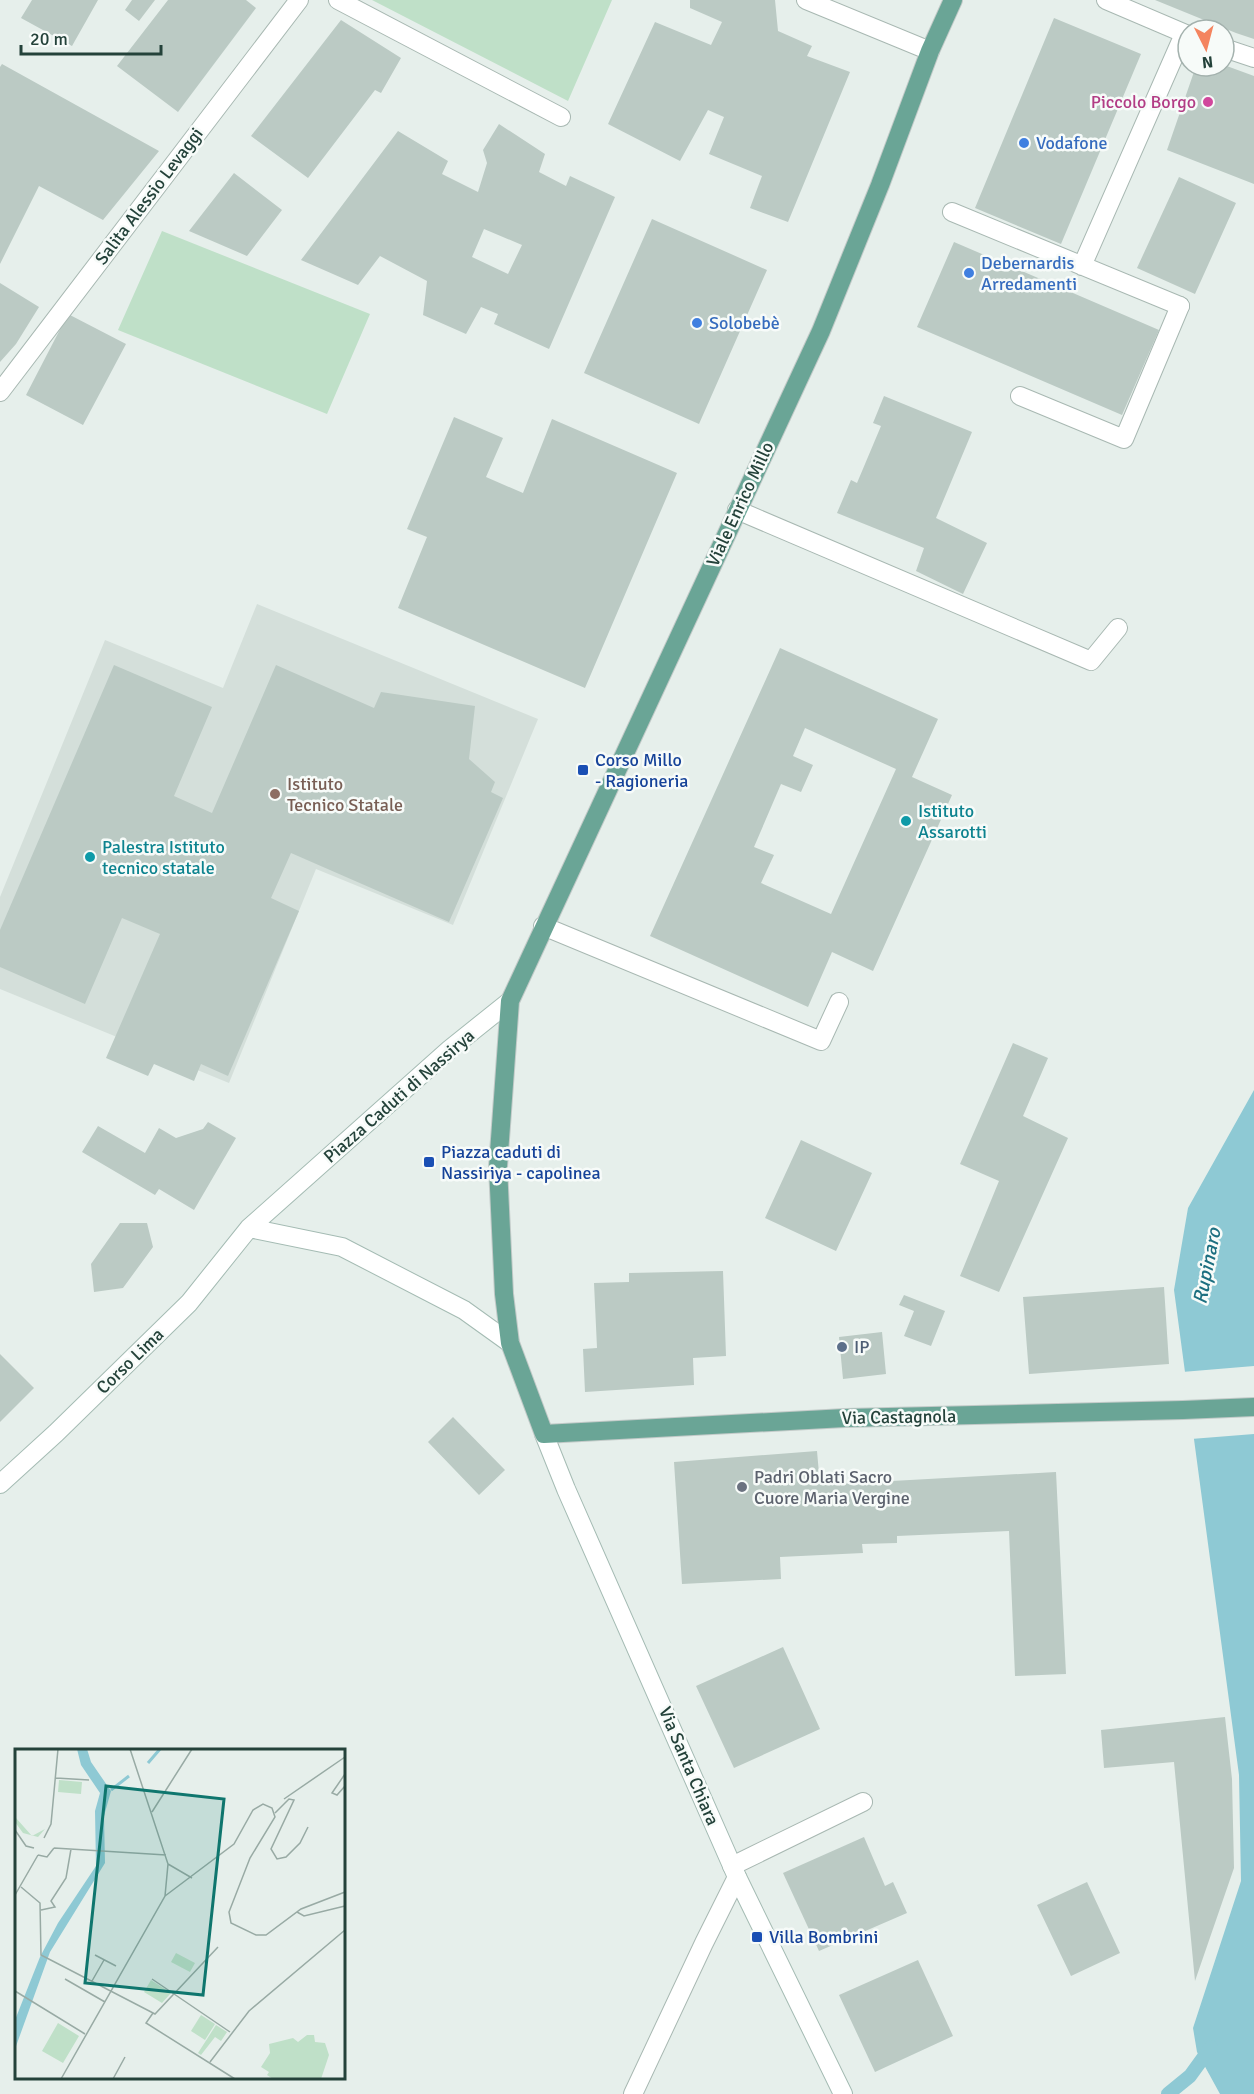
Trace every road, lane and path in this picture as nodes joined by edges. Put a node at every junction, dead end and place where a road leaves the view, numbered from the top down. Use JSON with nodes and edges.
{"nodes":[{"id":1,"x":299,"y":0,"type":"edge"},
{"id":2,"x":338,"y":0,"type":"edge"},
{"id":3,"x":806,"y":0,"type":"edge"},
{"id":4,"x":953,"y":0,"type":"edge"},
{"id":5,"x":1106,"y":0,"type":"edge"},
{"id":6,"x":1176,"y":31,"type":"edge"},
{"id":7,"x":930,"y":51,"type":"junction"},
{"id":8,"x":1236,"y":52,"type":"edge"},
{"id":9,"x":1176,"y":57,"type":"edge"},
{"id":10,"x":1254,"y":58,"type":"edge"},
{"id":11,"x":561,"y":117,"type":"dead end"},
{"id":12,"x":952,"y":212,"type":"dead end"},
{"id":13,"x":1082,"y":266,"type":"junction"},
{"id":14,"x":0,"y":392,"type":"edge"},
{"id":15,"x":1020,"y":396,"type":"dead end"},
{"id":16,"x":737,"y":510,"type":"junction"},
{"id":17,"x":1119,"y":628,"type":"dead end"},
{"id":18,"x":543,"y":926,"type":"junction"},
{"id":19,"x":510,"y":1001,"type":"junction"},
{"id":20,"x":839,"y":1002,"type":"dead end"},
{"id":21,"x":249,"y":1228,"type":"junction"},
{"id":22,"x":510,"y":1343,"type":"junction"},
{"id":23,"x":1254,"y":1407,"type":"edge"},
{"id":24,"x":544,"y":1434,"type":"junction"},
{"id":25,"x":0,"y":1484,"type":"edge"},
{"id":26,"x":863,"y":1802,"type":"dead end"},
{"id":27,"x":734,"y":1872,"type":"junction"},
{"id":28,"x":633,"y":2094,"type":"edge"},
{"id":29,"x":843,"y":2094,"type":"edge"}],
"edges":[{"from":1,"to":14,"type":"street","name":"Salita Alessio Levaggi"},
{"from":2,"to":11,"type":"street"},
{"from":3,"to":7,"type":"street"},
{"from":4,"to":7,"type":"main road","name":"Viale Enrico Millo"},
{"from":5,"to":6,"type":"street"},
{"from":7,"to":16,"type":"main road","name":"Viale Enrico Millo"},
{"from":8,"to":10,"type":"street"},
{"from":9,"to":13,"type":"street"},
{"from":12,"to":13,"type":"street"},
{"from":13,"to":15,"type":"street"},
{"from":16,"to":17,"type":"street"},
{"from":16,"to":18,"type":"main road","name":"Viale Enrico Millo"},
{"from":18,"to":19,"type":"main road","name":"Viale Enrico Millo"},
{"from":18,"to":20,"type":"street"},
{"from":19,"to":21,"type":"street","name":"Piazza Caduti di Nassirya"},
{"from":19,"to":22,"type":"main road"},
{"from":21,"to":22,"type":"street"},
{"from":21,"to":25,"type":"street","name":"Corso Lima"},
{"from":22,"to":24,"type":"main road"},
{"from":23,"to":24,"type":"main road","name":"Via Castagnola"},
{"from":24,"to":27,"type":"street","name":"Via Santa Chiara"},
{"from":26,"to":27,"type":"street"},
{"from":27,"to":28,"type":"street"},
{"from":27,"to":29,"type":"street","name":"Via Santa Chiara"}]}
